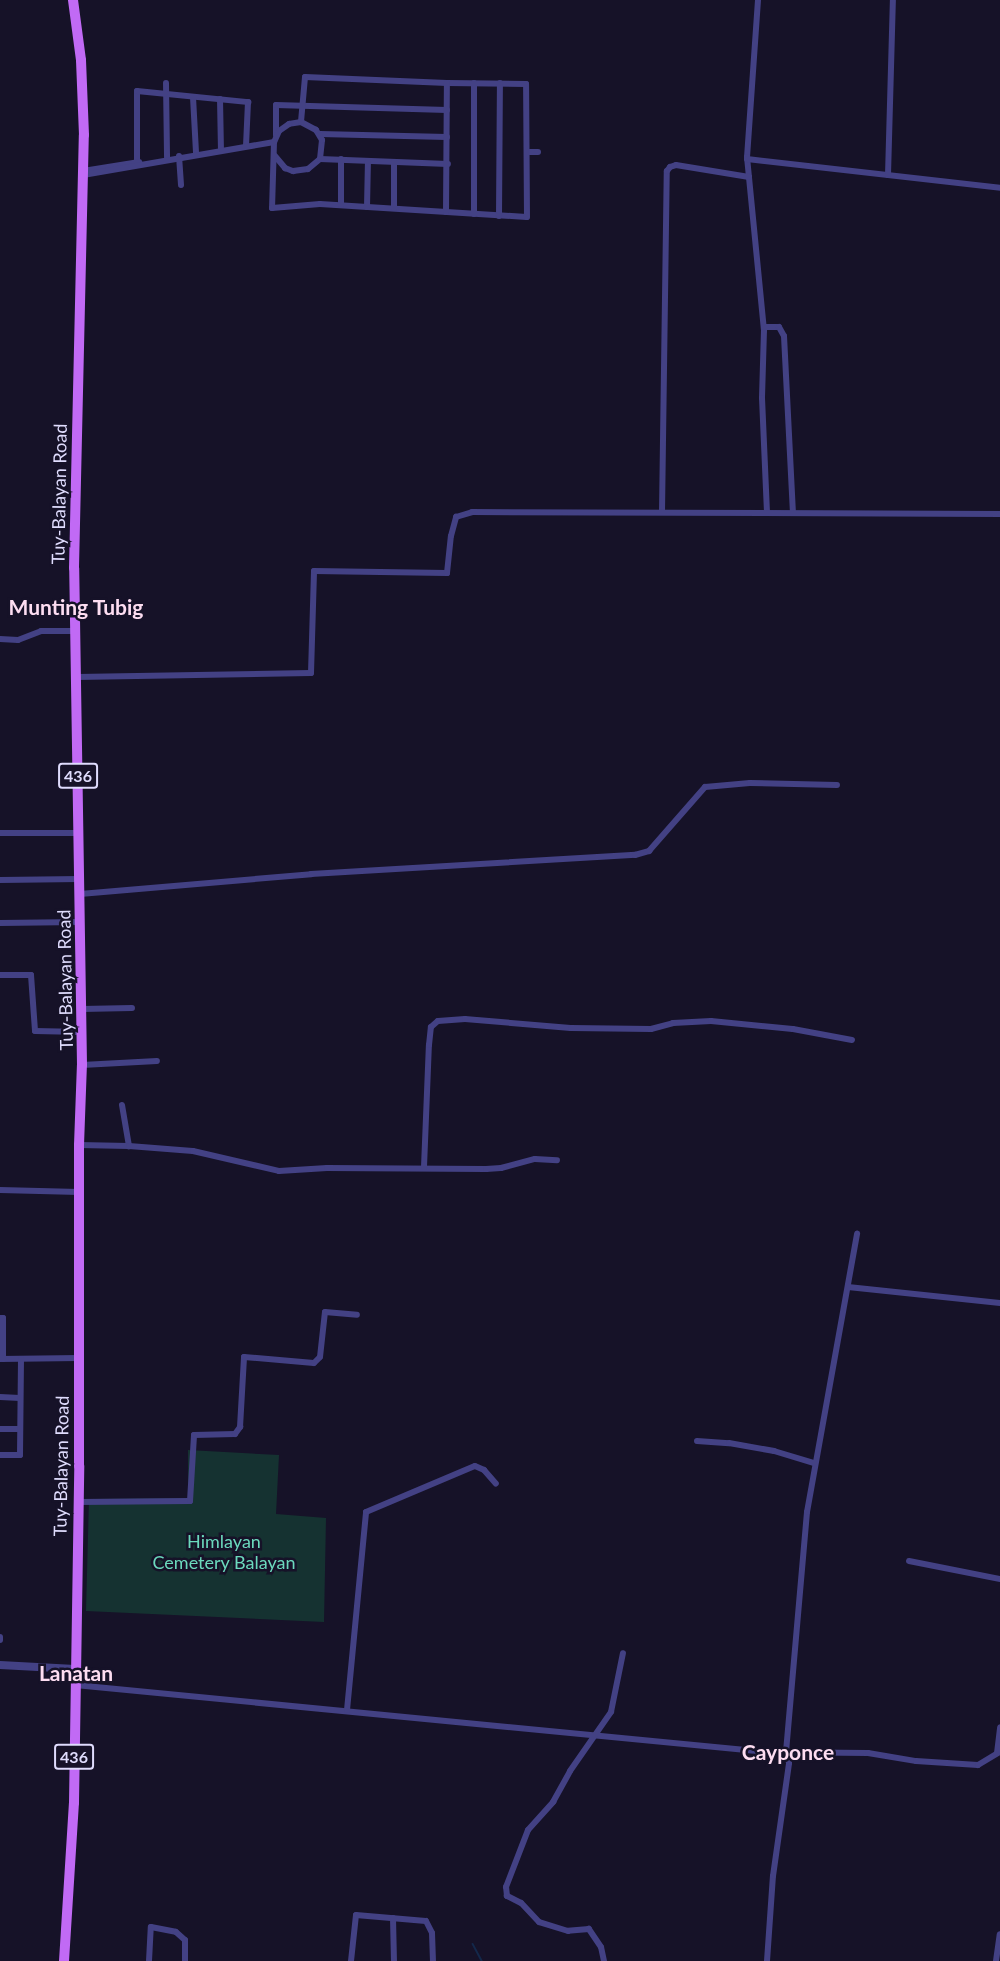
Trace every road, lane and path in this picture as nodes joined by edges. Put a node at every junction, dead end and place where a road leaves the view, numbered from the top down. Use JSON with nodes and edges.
{"nodes":[{"id":1,"x":73,"y":0,"type":"edge"},
{"id":2,"x":758,"y":0,"type":"edge"},
{"id":3,"x":893,"y":0,"type":"edge"},
{"id":4,"x":166,"y":83,"type":"dead end"},
{"id":5,"x":447,"y":83,"type":"junction"},
{"id":6,"x":474,"y":83,"type":"junction"},
{"id":7,"x":500,"y":83,"type":"junction"},
{"id":8,"x":166,"y":93,"type":"junction"},
{"id":9,"x":193,"y":97,"type":"junction"},
{"id":10,"x":220,"y":99,"type":"junction"},
{"id":11,"x":303,"y":106,"type":"junction"},
{"id":12,"x":447,"y":110,"type":"junction"},
{"id":13,"x":302,"y":122,"type":"junction"},
{"id":14,"x":320,"y":134,"type":"junction"},
{"id":15,"x":447,"y":137,"type":"junction"},
{"id":16,"x":275,"y":139,"type":"junction"},
{"id":17,"x":246,"y":146,"type":"junction"},
{"id":18,"x":221,"y":150,"type":"junction"},
{"id":19,"x":527,"y":152,"type":"junction"},
{"id":20,"x":538,"y":152,"type":"dead end"},
{"id":21,"x":196,"y":153,"type":"junction"},
{"id":22,"x":179,"y":156,"type":"junction"},
{"id":23,"x":275,"y":156,"type":"junction"},
{"id":24,"x":167,"y":158,"type":"junction"},
{"id":25,"x":320,"y":159,"type":"junction"},
{"id":26,"x":341,"y":159,"type":"junction"},
{"id":27,"x":747,"y":159,"type":"junction"},
{"id":28,"x":368,"y":160,"type":"junction"},
{"id":29,"x":394,"y":162,"type":"junction"},
{"id":30,"x":139,"y":163,"type":"junction"},
{"id":31,"x":448,"y":164,"type":"junction"},
{"id":32,"x":83,"y":173,"type":"junction"},
{"id":33,"x":888,"y":175,"type":"junction"},
{"id":34,"x":749,"y":177,"type":"junction"},
{"id":35,"x":181,"y":185,"type":"dead end"},
{"id":36,"x":1000,"y":188,"type":"edge"},
{"id":37,"x":341,"y":205,"type":"junction"},
{"id":38,"x":367,"y":207,"type":"junction"},
{"id":39,"x":394,"y":208,"type":"junction"},
{"id":40,"x":446,"y":212,"type":"junction"},
{"id":41,"x":474,"y":214,"type":"junction"},
{"id":42,"x":499,"y":216,"type":"junction"},
{"id":43,"x":764,"y":327,"type":"junction"},
{"id":44,"x":662,"y":512,"type":"junction"},
{"id":45,"x":767,"y":512,"type":"junction"},
{"id":46,"x":793,"y":512,"type":"junction"},
{"id":47,"x":1000,"y":514,"type":"edge"},
{"id":48,"x":76,"y":631,"type":"junction"},
{"id":49,"x":0,"y":639,"type":"edge"},
{"id":50,"x":76,"y":677,"type":"junction"},
{"id":51,"x":837,"y":785,"type":"dead end"},
{"id":52,"x":0,"y":833,"type":"edge"},
{"id":53,"x":79,"y":833,"type":"junction"},
{"id":54,"x":80,"y":879,"type":"junction"},
{"id":55,"x":0,"y":880,"type":"edge"},
{"id":56,"x":80,"y":894,"type":"junction"},
{"id":57,"x":0,"y":922,"type":"edge"},
{"id":58,"x":80,"y":922,"type":"junction"},
{"id":59,"x":0,"y":975,"type":"edge"},
{"id":60,"x":132,"y":1008,"type":"dead end"},
{"id":61,"x":82,"y":1009,"type":"junction"},
{"id":62,"x":82,"y":1032,"type":"junction"},
{"id":63,"x":852,"y":1040,"type":"dead end"},
{"id":64,"x":157,"y":1061,"type":"dead end"},
{"id":65,"x":82,"y":1065,"type":"junction"},
{"id":66,"x":122,"y":1105,"type":"dead end"},
{"id":67,"x":79,"y":1145,"type":"junction"},
{"id":68,"x":129,"y":1146,"type":"junction"},
{"id":69,"x":557,"y":1161,"type":"dead end"},
{"id":70,"x":424,"y":1167,"type":"junction"},
{"id":71,"x":0,"y":1190,"type":"edge"},
{"id":72,"x":79,"y":1192,"type":"junction"},
{"id":73,"x":857,"y":1233,"type":"dead end"},
{"id":74,"x":848,"y":1287,"type":"junction"},
{"id":75,"x":1000,"y":1303,"type":"edge"},
{"id":76,"x":357,"y":1315,"type":"dead end"},
{"id":77,"x":0,"y":1318,"type":"edge"},
{"id":78,"x":79,"y":1358,"type":"junction"},
{"id":79,"x":2,"y":1359,"type":"edge"},
{"id":80,"x":21,"y":1359,"type":"junction"},
{"id":81,"x":0,"y":1397,"type":"edge"},
{"id":82,"x":20,"y":1398,"type":"junction"},
{"id":83,"x":0,"y":1429,"type":"edge"},
{"id":84,"x":20,"y":1429,"type":"junction"},
{"id":85,"x":697,"y":1441,"type":"dead end"},
{"id":86,"x":0,"y":1455,"type":"edge"},
{"id":87,"x":814,"y":1463,"type":"junction"},
{"id":88,"x":496,"y":1484,"type":"dead end"},
{"id":89,"x":78,"y":1502,"type":"junction"},
{"id":90,"x":909,"y":1561,"type":"dead end"},
{"id":91,"x":1000,"y":1579,"type":"edge"},
{"id":92,"x":623,"y":1653,"type":"dead end"},
{"id":93,"x":0,"y":1665,"type":"edge"},
{"id":94,"x":75,"y":1669,"type":"junction"},
{"id":95,"x":75,"y":1686,"type":"junction"},
{"id":96,"x":347,"y":1710,"type":"junction"},
{"id":97,"x":1000,"y":1727,"type":"edge"},
{"id":98,"x":596,"y":1735,"type":"junction"},
{"id":99,"x":786,"y":1752,"type":"junction"},
{"id":100,"x":998,"y":1752,"type":"edge"},
{"id":101,"x":393,"y":1918,"type":"junction"},
{"id":102,"x":1000,"y":1934,"type":"edge"},
{"id":103,"x":64,"y":1961,"type":"edge"},
{"id":104,"x":149,"y":1961,"type":"edge"},
{"id":105,"x":185,"y":1961,"type":"edge"},
{"id":106,"x":351,"y":1961,"type":"edge"},
{"id":107,"x":394,"y":1961,"type":"edge"},
{"id":108,"x":433,"y":1961,"type":"edge"},
{"id":109,"x":604,"y":1961,"type":"edge"},
{"id":110,"x":767,"y":1961,"type":"edge"},
{"id":111,"x":996,"y":1961,"type":"edge"}],
"edges":[{"from":1,"to":32,"type":"main road","name":"Tuy-Balayan Road","number":"436"},
{"from":2,"to":27,"type":"street"},
{"from":3,"to":33,"type":"street"},
{"from":4,"to":8,"type":"street"},
{"from":5,"to":6,"type":"street"},
{"from":5,"to":11,"type":"street"},
{"from":5,"to":12,"type":"street"},
{"from":6,"to":7,"type":"street"},
{"from":6,"to":41,"type":"street"},
{"from":7,"to":19,"type":"street"},
{"from":7,"to":42,"type":"street"},
{"from":8,"to":9,"type":"street"},
{"from":8,"to":24,"type":"street"},
{"from":8,"to":30,"type":"street"},
{"from":9,"to":10,"type":"street"},
{"from":9,"to":21,"type":"street"},
{"from":10,"to":17,"type":"street"},
{"from":10,"to":18,"type":"street"},
{"from":11,"to":12,"type":"street"},
{"from":11,"to":13,"type":"street"},
{"from":11,"to":16,"type":"street"},
{"from":12,"to":15,"type":"street"},
{"from":13,"to":14,"type":"street"},
{"from":13,"to":16,"type":"street"},
{"from":14,"to":15,"type":"street"},
{"from":14,"to":25,"type":"street"},
{"from":15,"to":31,"type":"street"},
{"from":16,"to":17,"type":"street"},
{"from":16,"to":23,"type":"street"},
{"from":17,"to":18,"type":"street"},
{"from":18,"to":21,"type":"street"},
{"from":19,"to":20,"type":"street"},
{"from":19,"to":42,"type":"street"},
{"from":21,"to":22,"type":"street"},
{"from":22,"to":24,"type":"street"},
{"from":22,"to":35,"type":"street"},
{"from":23,"to":25,"type":"street"},
{"from":23,"to":37,"type":"street"},
{"from":24,"to":30,"type":"street"},
{"from":25,"to":26,"type":"street"},
{"from":26,"to":28,"type":"street"},
{"from":26,"to":37,"type":"street"},
{"from":27,"to":33,"type":"street"},
{"from":27,"to":34,"type":"street"},
{"from":28,"to":29,"type":"street"},
{"from":28,"to":38,"type":"street"},
{"from":29,"to":31,"type":"street"},
{"from":29,"to":39,"type":"street"},
{"from":30,"to":32,"type":"street"},
{"from":31,"to":40,"type":"street"},
{"from":32,"to":48,"type":"main road","name":"Tuy-Balayan Road","number":"436"},
{"from":33,"to":36,"type":"street"},
{"from":34,"to":43,"type":"street"},
{"from":34,"to":44,"type":"street"},
{"from":37,"to":38,"type":"street"},
{"from":38,"to":39,"type":"street"},
{"from":39,"to":40,"type":"street"},
{"from":40,"to":41,"type":"street"},
{"from":41,"to":42,"type":"street"},
{"from":43,"to":45,"type":"street"},
{"from":43,"to":46,"type":"street"},
{"from":44,"to":45,"type":"street"},
{"from":44,"to":50,"type":"street"},
{"from":45,"to":46,"type":"street"},
{"from":46,"to":47,"type":"street"},
{"from":48,"to":49,"type":"street"},
{"from":48,"to":50,"type":"main road","name":"Tuy-Balayan Road","number":"436"},
{"from":50,"to":53,"type":"main road","name":"Tuy-Balayan Road","number":"436"},
{"from":51,"to":56,"type":"street"},
{"from":52,"to":53,"type":"street"},
{"from":53,"to":54,"type":"main road","name":"Tuy-Balayan Road","number":"436"},
{"from":54,"to":55,"type":"street"},
{"from":54,"to":56,"type":"main road","name":"Tuy-Balayan Road","number":"436"},
{"from":56,"to":58,"type":"main road","name":"Tuy-Balayan Road","number":"436"},
{"from":57,"to":58,"type":"street"},
{"from":58,"to":61,"type":"main road","name":"Tuy-Balayan Road","number":"436"},
{"from":59,"to":62,"type":"street"},
{"from":60,"to":61,"type":"street"},
{"from":61,"to":62,"type":"main road","name":"Tuy-Balayan Road","number":"436"},
{"from":62,"to":65,"type":"main road","name":"Tuy-Balayan Road","number":"436"},
{"from":63,"to":70,"type":"street"},
{"from":64,"to":65,"type":"street"},
{"from":65,"to":67,"type":"main road","name":"Tuy-Balayan Road","number":"436"},
{"from":66,"to":68,"type":"street"},
{"from":67,"to":68,"type":"street"},
{"from":67,"to":72,"type":"main road","name":"Tuy-Balayan Road","number":"436"},
{"from":68,"to":70,"type":"street"},
{"from":69,"to":70,"type":"street"},
{"from":71,"to":72,"type":"street"},
{"from":72,"to":78,"type":"main road","name":"Tuy-Balayan Road","number":"436"},
{"from":73,"to":74,"type":"street"},
{"from":74,"to":75,"type":"street"},
{"from":74,"to":87,"type":"street"},
{"from":76,"to":89,"type":"street"},
{"from":77,"to":79,"type":"street"},
{"from":78,"to":80,"type":"street"},
{"from":78,"to":89,"type":"main road","name":"Tuy-Balayan Road","number":"436"},
{"from":79,"to":80,"type":"street"},
{"from":80,"to":82,"type":"street"},
{"from":81,"to":82,"type":"street"},
{"from":82,"to":84,"type":"street"},
{"from":83,"to":84,"type":"street"},
{"from":84,"to":86,"type":"street"},
{"from":85,"to":87,"type":"street"},
{"from":87,"to":99,"type":"street"},
{"from":88,"to":96,"type":"street"},
{"from":89,"to":94,"type":"main road","name":"Tuy-Balayan Road","number":"436"},
{"from":90,"to":91,"type":"street"},
{"from":92,"to":98,"type":"street"},
{"from":93,"to":94,"type":"street"},
{"from":94,"to":95,"type":"main road","name":"Tuy-Balayan Road","number":"436"},
{"from":95,"to":96,"type":"street"},
{"from":95,"to":103,"type":"main road","name":"Tuy-Balayan Road","number":"436"},
{"from":96,"to":98,"type":"street"},
{"from":97,"to":100,"type":"street"},
{"from":98,"to":99,"type":"street"},
{"from":98,"to":109,"type":"street"},
{"from":99,"to":100,"type":"street"},
{"from":99,"to":110,"type":"street"},
{"from":101,"to":106,"type":"street"},
{"from":101,"to":107,"type":"street"},
{"from":101,"to":108,"type":"street"},
{"from":102,"to":111,"type":"street"},
{"from":104,"to":105,"type":"street"}]}
